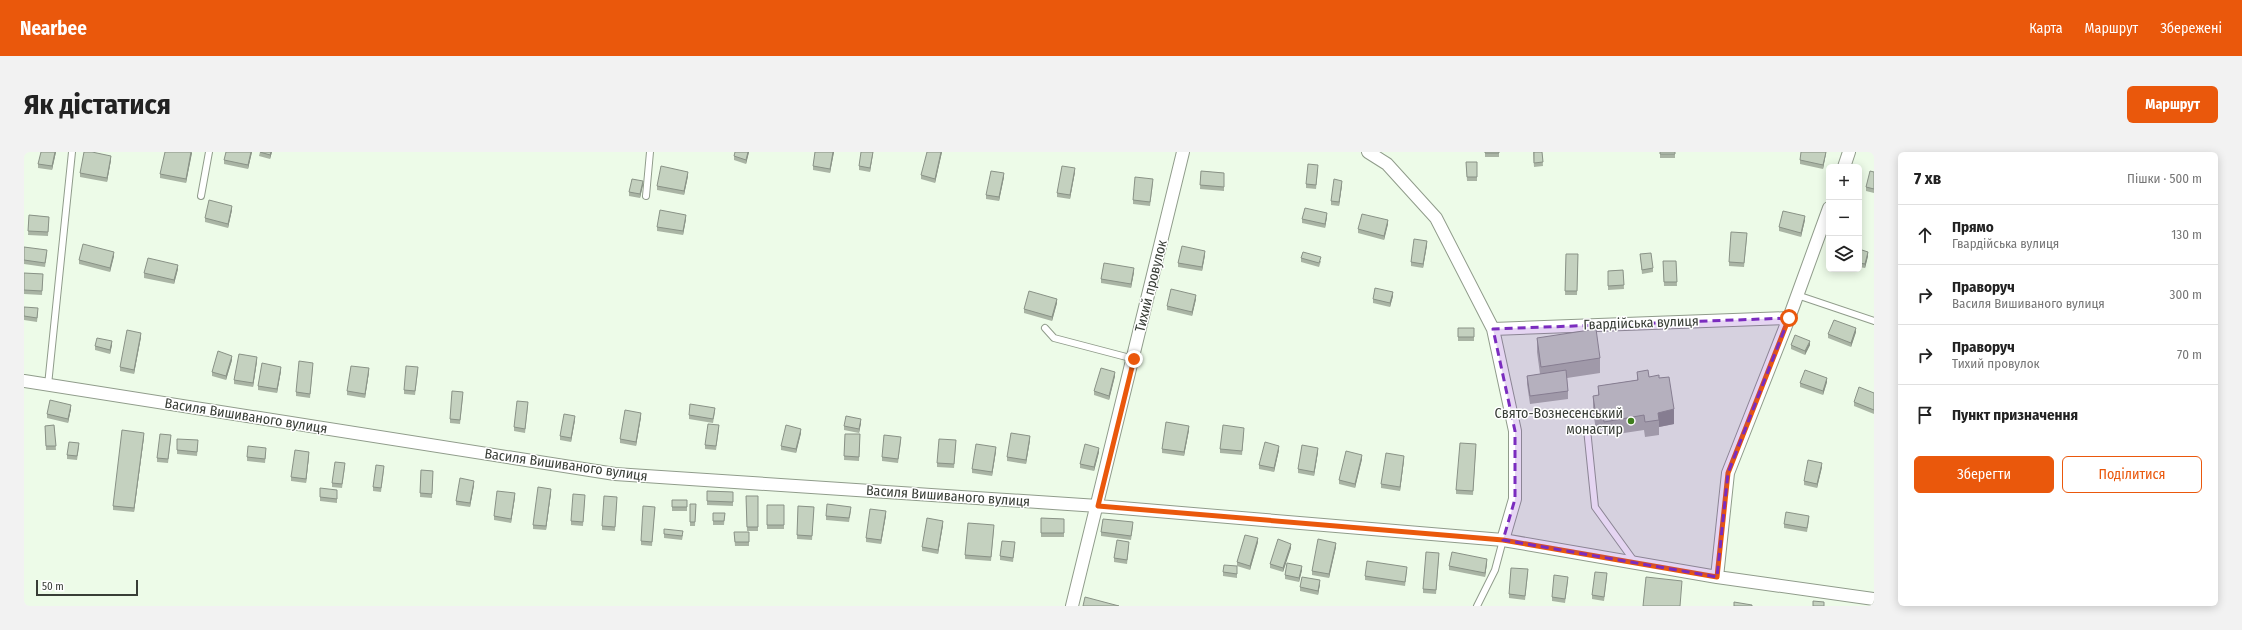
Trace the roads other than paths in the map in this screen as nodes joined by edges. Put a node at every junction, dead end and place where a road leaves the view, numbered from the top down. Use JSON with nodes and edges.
{"nodes":[{"id":1,"x":72,"y":152,"type":"edge"},
{"id":2,"x":209,"y":152,"type":"edge"},
{"id":3,"x":650,"y":152,"type":"edge"},
{"id":4,"x":1184,"y":152,"type":"edge"},
{"id":5,"x":1368,"y":152,"type":"edge"},
{"id":6,"x":1849,"y":152,"type":"edge"},
{"id":7,"x":1845,"y":164,"type":"edge"},
{"id":8,"x":201,"y":196,"type":"dead end"},
{"id":9,"x":646,"y":196,"type":"dead end"},
{"id":10,"x":1826,"y":216,"type":"edge"},
{"id":11,"x":1797,"y":295,"type":"junction"},
{"id":12,"x":1789,"y":318,"type":"junction"},
{"id":13,"x":1874,"y":321,"type":"edge"},
{"id":14,"x":1045,"y":328,"type":"dead end"},
{"id":15,"x":1493,"y":329,"type":"junction"},
{"id":16,"x":1134,"y":359,"type":"junction"},
{"id":17,"x":24,"y":381,"type":"edge"},
{"id":18,"x":48,"y":385,"type":"junction"},
{"id":19,"x":1587,"y":429,"type":"dead end"},
{"id":20,"x":1098,"y":506,"type":"junction"},
{"id":21,"x":1503,"y":540,"type":"junction"},
{"id":22,"x":1634,"y":561,"type":"junction"},
{"id":23,"x":1717,"y":577,"type":"junction"},
{"id":24,"x":1874,"y":599,"type":"edge"},
{"id":25,"x":1072,"y":606,"type":"edge"},
{"id":26,"x":1477,"y":606,"type":"edge"}],
"edges":[{"from":1,"to":18,"type":"lane"},
{"from":2,"to":8,"type":"lane"},
{"from":3,"to":9,"type":"lane"},
{"from":4,"to":16,"type":"street","name":"Тихий провулок"},
{"from":5,"to":15,"type":"street"},
{"from":6,"to":7,"type":"street"},
{"from":10,"to":11,"type":"street"},
{"from":11,"to":12,"type":"street"},
{"from":11,"to":13,"type":"lane"},
{"from":12,"to":15,"type":"street","name":"Гвардійська вулиця"},
{"from":12,"to":23,"type":"street"},
{"from":14,"to":16,"type":"lane"},
{"from":15,"to":21,"type":"street"},
{"from":16,"to":20,"type":"street","name":"Тихий провулок"},
{"from":17,"to":18,"type":"street","name":"Василя Вишиваного вулиця"},
{"from":18,"to":20,"type":"street","name":"Василя Вишиваного вулиця"},
{"from":19,"to":22,"type":"lane"},
{"from":20,"to":21,"type":"street","name":"Василя Вишиваного вулиця"},
{"from":20,"to":25,"type":"street","name":"Тихий провулок"},
{"from":21,"to":22,"type":"street","name":"Василя Вишиваного вулиця"},
{"from":21,"to":26,"type":"lane"},
{"from":22,"to":23,"type":"street","name":"Василя Вишиваного вулиця"},
{"from":23,"to":24,"type":"street","name":"Василя Вишиваного вулиця"}]}
